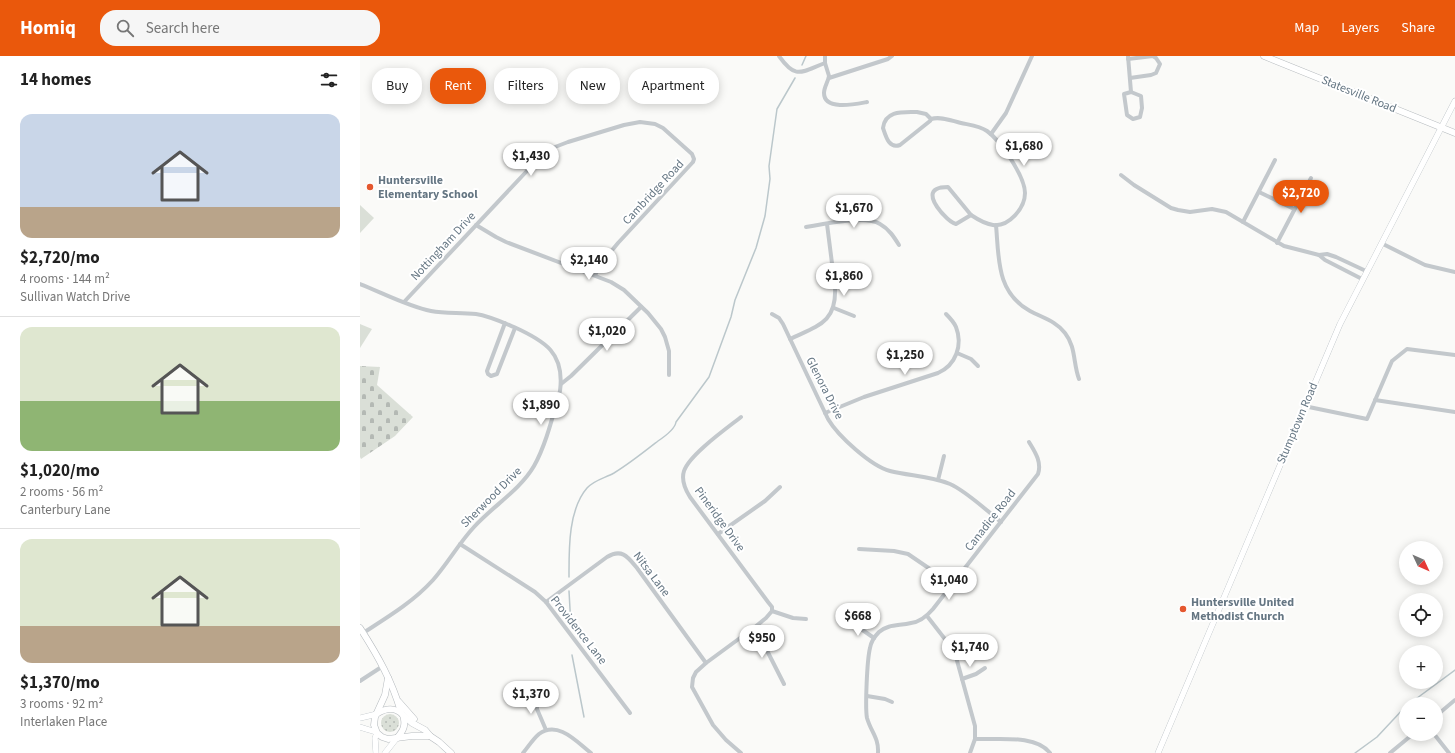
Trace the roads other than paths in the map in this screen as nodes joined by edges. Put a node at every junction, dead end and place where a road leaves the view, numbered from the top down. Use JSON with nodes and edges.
{"nodes":[{"id":1,"x":779,"y":56,"type":"edge"},
{"id":2,"x":825,"y":56,"type":"edge"},
{"id":3,"x":892,"y":56,"type":"edge"},
{"id":4,"x":1032,"y":56,"type":"edge"},
{"id":5,"x":1264,"y":56,"type":"edge"},
{"id":6,"x":1128,"y":57,"type":"edge"},
{"id":7,"x":825,"y":64,"type":"junction"},
{"id":8,"x":829,"y":78,"type":"junction"},
{"id":9,"x":1130,"y":78,"type":"junction"},
{"id":10,"x":1132,"y":92,"type":"junction"},
{"id":11,"x":1455,"y":101,"type":"edge"},
{"id":12,"x":867,"y":102,"type":"dead end"},
{"id":13,"x":931,"y":119,"type":"junction"},
{"id":14,"x":1442,"y":127,"type":"junction"},
{"id":15,"x":1455,"y":132,"type":"edge"},
{"id":16,"x":991,"y":134,"type":"junction"},
{"id":17,"x":694,"y":159,"type":"joint"},
{"id":18,"x":1274,"y":160,"type":"dead end"},
{"id":19,"x":1121,"y":175,"type":"dead end"},
{"id":20,"x":1311,"y":178,"type":"dead end"},
{"id":21,"x":1259,"y":192,"type":"junction"},
{"id":22,"x":1294,"y":209,"type":"junction"},
{"id":23,"x":971,"y":215,"type":"junction"},
{"id":24,"x":1243,"y":222,"type":"junction"},
{"id":25,"x":827,"y":224,"type":"junction"},
{"id":26,"x":476,"y":225,"type":"junction"},
{"id":27,"x":996,"y":225,"type":"junction"},
{"id":28,"x":806,"y":227,"type":"dead end"},
{"id":29,"x":1277,"y":243,"type":"junction"},
{"id":30,"x":1381,"y":243,"type":"junction"},
{"id":31,"x":899,"y":244,"type":"dead end"},
{"id":32,"x":1319,"y":255,"type":"junction"},
{"id":33,"x":1366,"y":271,"type":"junction"},
{"id":34,"x":1455,"y":272,"type":"edge"},
{"id":35,"x":595,"y":275,"type":"junction"},
{"id":36,"x":1362,"y":279,"type":"junction"},
{"id":37,"x":360,"y":284,"type":"edge"},
{"id":38,"x":404,"y":302,"type":"junction"},
{"id":39,"x":641,"y":307,"type":"junction"},
{"id":40,"x":834,"y":308,"type":"junction"},
{"id":41,"x":772,"y":314,"type":"dead end"},
{"id":42,"x":946,"y":314,"type":"dead end"},
{"id":43,"x":854,"y":316,"type":"dead end"},
{"id":44,"x":505,"y":323,"type":"junction"},
{"id":45,"x":515,"y":328,"type":"junction"},
{"id":46,"x":790,"y":339,"type":"junction"},
{"id":47,"x":957,"y":353,"type":"junction"},
{"id":48,"x":1455,"y":355,"type":"edge"},
{"id":49,"x":978,"y":366,"type":"dead end"},
{"id":50,"x":669,"y":374,"type":"dead end"},
{"id":51,"x":1079,"y":379,"type":"dead end"},
{"id":52,"x":561,"y":384,"type":"junction"},
{"id":53,"x":1375,"y":400,"type":"junction"},
{"id":54,"x":1304,"y":406,"type":"junction"},
{"id":55,"x":1455,"y":412,"type":"edge"},
{"id":56,"x":825,"y":413,"type":"junction"},
{"id":57,"x":741,"y":417,"type":"dead end"},
{"id":58,"x":1029,"y":442,"type":"dead end"},
{"id":59,"x":944,"y":456,"type":"dead end"},
{"id":60,"x":938,"y":480,"type":"junction"},
{"id":61,"x":780,"y":487,"type":"dead end"},
{"id":62,"x":1001,"y":522,"type":"junction"},
{"id":63,"x":718,"y":534,"type":"junction"},
{"id":64,"x":460,"y":544,"type":"junction"},
{"id":65,"x":859,"y":549,"type":"dead end"},
{"id":66,"x":952,"y":584,"type":"junction"},
{"id":67,"x":546,"y":602,"type":"junction"},
{"id":68,"x":772,"y":611,"type":"junction"},
{"id":69,"x":927,"y":616,"type":"junction"},
{"id":70,"x":806,"y":619,"type":"dead end"},
{"id":71,"x":851,"y":622,"type":"dead end"},
{"id":72,"x":755,"y":627,"type":"junction"},
{"id":73,"x":362,"y":630,"type":"edge"},
{"id":74,"x":874,"y":638,"type":"junction"},
{"id":75,"x":706,"y":663,"type":"junction"},
{"id":76,"x":384,"y":666,"type":"junction"},
{"id":77,"x":985,"y":668,"type":"dead end"},
{"id":78,"x":388,"y":678,"type":"junction"},
{"id":79,"x":962,"y":679,"type":"junction"},
{"id":80,"x":360,"y":681,"type":"edge"},
{"id":81,"x":784,"y":684,"type":"dead end"},
{"id":82,"x":867,"y":696,"type":"junction"},
{"id":83,"x":537,"y":697,"type":"dead end"},
{"id":84,"x":398,"y":700,"type":"junction"},
{"id":85,"x":1455,"y":700,"type":"edge"},
{"id":86,"x":892,"y":702,"type":"dead end"},
{"id":87,"x":1443,"y":710,"type":"edge"},
{"id":88,"x":402,"y":713,"type":"junction"},
{"id":89,"x":630,"y":713,"type":"dead end"},
{"id":90,"x":377,"y":714,"type":"junction"},
{"id":91,"x":360,"y":718,"type":"edge"},
{"id":92,"x":418,"y":725,"type":"junction"},
{"id":93,"x":360,"y":727,"type":"edge"},
{"id":94,"x":546,"y":730,"type":"junction"},
{"id":95,"x":377,"y":732,"type":"junction"},
{"id":96,"x":430,"y":736,"type":"junction"},
{"id":97,"x":396,"y":738,"type":"junction"},
{"id":98,"x":975,"y":739,"type":"junction"},
{"id":99,"x":1405,"y":741,"type":"edge"},
{"id":100,"x":1440,"y":741,"type":"edge"},
{"id":101,"x":376,"y":753,"type":"edge"},
{"id":102,"x":385,"y":753,"type":"edge"},
{"id":103,"x":451,"y":753,"type":"edge"},
{"id":104,"x":523,"y":753,"type":"edge"},
{"id":105,"x":591,"y":753,"type":"edge"},
{"id":106,"x":740,"y":753,"type":"edge"},
{"id":107,"x":878,"y":753,"type":"edge"},
{"id":108,"x":970,"y":753,"type":"edge"},
{"id":109,"x":1050,"y":753,"type":"edge"},
{"id":110,"x":1158,"y":753,"type":"edge"},
{"id":111,"x":1390,"y":753,"type":"edge"},
{"id":112,"x":1449,"y":753,"type":"edge"}],
"edges":[{"from":1,"to":7,"type":"street"},
{"from":2,"to":7,"type":"street"},
{"from":3,"to":8,"type":"street"},
{"from":4,"to":16,"type":"street"},
{"from":5,"to":14,"type":"main road","name":"Statesville Road"},
{"from":6,"to":9,"type":"street"},
{"from":6,"to":9,"type":"street"},
{"from":7,"to":8,"type":"street"},
{"from":8,"to":12,"type":"street"},
{"from":9,"to":10,"type":"street"},
{"from":10,"to":10,"type":"street"},
{"from":11,"to":14,"type":"street","name":"Stumptown Road"},
{"from":13,"to":13,"type":"street"},
{"from":13,"to":16,"type":"street"},
{"from":14,"to":15,"type":"main road","name":"Statesville Road"},
{"from":14,"to":30,"type":"street","name":"Stumptown Road"},
{"from":16,"to":27,"type":"street"},
{"from":17,"to":26,"type":"street","name":"Nottingham Drive"},
{"from":17,"to":35,"type":"street","name":"Cambridge Road"},
{"from":18,"to":21,"type":"street"},
{"from":19,"to":24,"type":"street"},
{"from":20,"to":22,"type":"street"},
{"from":21,"to":22,"type":"street"},
{"from":21,"to":24,"type":"street"},
{"from":22,"to":29,"type":"street"},
{"from":23,"to":23,"type":"street"},
{"from":23,"to":27,"type":"street"},
{"from":24,"to":29,"type":"street"},
{"from":25,"to":28,"type":"street"},
{"from":25,"to":31,"type":"street"},
{"from":25,"to":40,"type":"street"},
{"from":26,"to":35,"type":"street"},
{"from":26,"to":38,"type":"street","name":"Nottingham Drive"},
{"from":27,"to":51,"type":"street"},
{"from":29,"to":32,"type":"street"},
{"from":30,"to":33,"type":"street","name":"Stumptown Road"},
{"from":30,"to":34,"type":"street"},
{"from":32,"to":33,"type":"street"},
{"from":32,"to":36,"type":"street"},
{"from":33,"to":36,"type":"street","name":"Stumptown Road"},
{"from":35,"to":39,"type":"street"},
{"from":36,"to":54,"type":"street","name":"Stumptown Road"},
{"from":37,"to":38,"type":"street","name":"Sherwood Drive"},
{"from":38,"to":44,"type":"street","name":"Sherwood Drive"},
{"from":39,"to":50,"type":"street"},
{"from":39,"to":52,"type":"street"},
{"from":40,"to":43,"type":"street"},
{"from":40,"to":46,"type":"street"},
{"from":41,"to":46,"type":"street","name":"Glenora Drive"},
{"from":42,"to":47,"type":"street"},
{"from":44,"to":45,"type":"street","name":"Sherwood Drive"},
{"from":44,"to":45,"type":"street"},
{"from":45,"to":52,"type":"street","name":"Sherwood Drive"},
{"from":46,"to":56,"type":"street","name":"Glenora Drive"},
{"from":47,"to":49,"type":"street"},
{"from":47,"to":56,"type":"street"},
{"from":48,"to":53,"type":"street"},
{"from":52,"to":64,"type":"street","name":"Sherwood Drive"},
{"from":53,"to":54,"type":"street"},
{"from":53,"to":55,"type":"street"},
{"from":54,"to":110,"type":"street","name":"Stumptown Road"},
{"from":56,"to":60,"type":"street","name":"Glenora Drive"},
{"from":57,"to":63,"type":"street","name":"Pineridge Drive"},
{"from":58,"to":62,"type":"street","name":"Canadice Road"},
{"from":59,"to":60,"type":"street"},
{"from":60,"to":62,"type":"street","name":"Glenora Drive"},
{"from":61,"to":63,"type":"street"},
{"from":62,"to":66,"type":"street","name":"Canadice Road"},
{"from":63,"to":68,"type":"street","name":"Pineridge Drive"},
{"from":64,"to":67,"type":"street","name":"Providence Lane"},
{"from":64,"to":73,"type":"street","name":"Sherwood Drive"},
{"from":65,"to":66,"type":"street"},
{"from":66,"to":69,"type":"street","name":"Canadice Road"},
{"from":67,"to":75,"type":"street","name":"Nitsa Lane"},
{"from":67,"to":89,"type":"street","name":"Providence Lane"},
{"from":68,"to":70,"type":"street"},
{"from":68,"to":72,"type":"street"},
{"from":69,"to":74,"type":"street"},
{"from":69,"to":79,"type":"street"},
{"from":71,"to":74,"type":"street"},
{"from":72,"to":75,"type":"street"},
{"from":72,"to":81,"type":"street"},
{"from":73,"to":76,"type":"main road"},
{"from":74,"to":82,"type":"street"},
{"from":75,"to":106,"type":"street"},
{"from":76,"to":78,"type":"main road"},
{"from":76,"to":80,"type":"street"},
{"from":77,"to":79,"type":"street"},
{"from":78,"to":84,"type":"main road"},
{"from":78,"to":90,"type":"main road"},
{"from":79,"to":98,"type":"street"},
{"from":82,"to":86,"type":"street"},
{"from":82,"to":107,"type":"street"},
{"from":83,"to":94,"type":"street"},
{"from":84,"to":88,"type":"main road"},
{"from":84,"to":92,"type":"main road"},
{"from":85,"to":87,"type":"street"},
{"from":88,"to":90,"type":"main road"},
{"from":88,"to":92,"type":"main road"},
{"from":88,"to":97,"type":"main road"},
{"from":90,"to":91,"type":"street"},
{"from":90,"to":95,"type":"main road"},
{"from":92,"to":96,"type":"main road"},
{"from":93,"to":95,"type":"street"},
{"from":94,"to":104,"type":"street"},
{"from":94,"to":105,"type":"street"},
{"from":95,"to":97,"type":"main road"},
{"from":95,"to":101,"type":"street"},
{"from":96,"to":97,"type":"main road"},
{"from":96,"to":103,"type":"main road"},
{"from":97,"to":102,"type":"street"},
{"from":98,"to":108,"type":"street"},
{"from":98,"to":109,"type":"street"},
{"from":99,"to":111,"type":"street"},
{"from":100,"to":112,"type":"street"}]}
